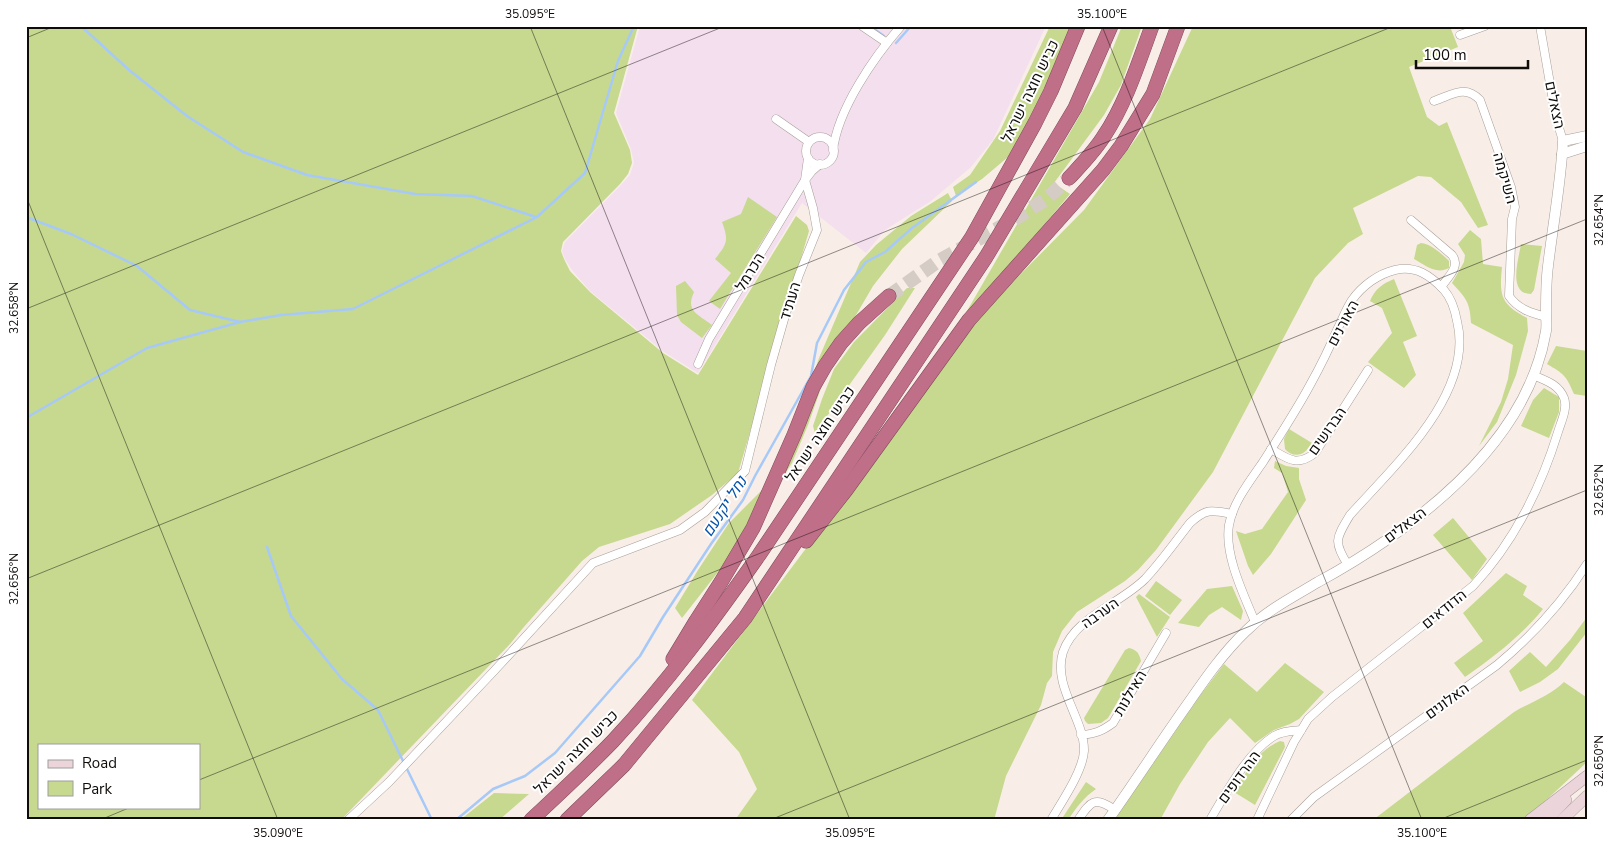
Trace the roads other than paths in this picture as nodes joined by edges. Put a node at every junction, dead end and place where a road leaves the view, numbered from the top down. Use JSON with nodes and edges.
{"nodes":[{"id":1,"x":862,"y":26,"type":"edge"},
{"id":2,"x":901,"y":26,"type":"edge"},
{"id":3,"x":1078,"y":26,"type":"edge"},
{"id":4,"x":1110,"y":26,"type":"edge"},
{"id":5,"x":1152,"y":26,"type":"edge"},
{"id":6,"x":1178,"y":26,"type":"edge"},
{"id":7,"x":1485,"y":26,"type":"edge"},
{"id":8,"x":1540,"y":26,"type":"edge"},
{"id":9,"x":1460,"y":35,"type":"dead end"},
{"id":10,"x":887,"y":43,"type":"junction"},
{"id":11,"x":1434,"y":101,"type":"dead end"},
{"id":12,"x":776,"y":119,"type":"dead end"},
{"id":13,"x":838,"y":127,"type":"junction"},
{"id":14,"x":1587,"y":136,"type":"edge"},
{"id":15,"x":822,"y":137,"type":"junction"},
{"id":16,"x":1563,"y":141,"type":"junction"},
{"id":17,"x":809,"y":142,"type":"junction"},
{"id":18,"x":1587,"y":146,"type":"edge"},
{"id":19,"x":834,"y":150,"type":"junction"},
{"id":20,"x":1567,"y":152,"type":"junction"},
{"id":21,"x":808,"y":158,"type":"junction"},
{"id":22,"x":820,"y":164,"type":"junction"},
{"id":23,"x":1069,"y":178,"type":"tunnel mouth"},
{"id":24,"x":805,"y":180,"type":"junction"},
{"id":25,"x":1410,"y":220,"type":"dead end"},
{"id":26,"x":1441,"y":287,"type":"junction"},
{"id":27,"x":889,"y":296,"type":"tunnel mouth"},
{"id":28,"x":1546,"y":317,"type":"junction"},
{"id":29,"x":698,"y":364,"type":"dead end"},
{"id":30,"x":1368,"y":370,"type":"dead end"},
{"id":31,"x":1535,"y":376,"type":"junction"},
{"id":32,"x":1271,"y":449,"type":"junction"},
{"id":33,"x":1232,"y":514,"type":"junction"},
{"id":34,"x":1587,"y":564,"type":"edge"},
{"id":35,"x":1348,"y":565,"type":"junction"},
{"id":36,"x":745,"y":618,"type":"junction"},
{"id":37,"x":1255,"y":622,"type":"junction"},
{"id":38,"x":1166,"y":634,"type":"dead end"},
{"id":39,"x":653,"y":694,"type":"junction"},
{"id":40,"x":1301,"y":730,"type":"junction"},
{"id":41,"x":1081,"y":735,"type":"junction"},
{"id":42,"x":1587,"y":778,"type":"edge"},
{"id":43,"x":1587,"y":796,"type":"edge"},
{"id":44,"x":1115,"y":810,"type":"junction"},
{"id":45,"x":348,"y":820,"type":"edge"},
{"id":46,"x":531,"y":820,"type":"edge"},
{"id":47,"x":567,"y":820,"type":"edge"},
{"id":48,"x":1050,"y":820,"type":"edge"},
{"id":49,"x":1078,"y":820,"type":"edge"},
{"id":50,"x":1108,"y":820,"type":"edge"},
{"id":51,"x":1210,"y":820,"type":"edge"},
{"id":52,"x":1257,"y":820,"type":"edge"},
{"id":53,"x":1292,"y":820,"type":"edge"},
{"id":54,"x":1530,"y":820,"type":"edge"},
{"id":55,"x":1548,"y":820,"type":"edge"},
{"id":56,"x":1562,"y":820,"type":"edge"}],
"edges":[{"from":1,"to":10,"type":"street"},
{"from":2,"to":10,"type":"street"},
{"from":3,"to":39,"type":"highway","name":"כביש חוצה ישראל"},
{"from":4,"to":36,"type":"highway"},
{"from":5,"to":23,"type":"highway"},
{"from":6,"to":36,"type":"highway"},
{"from":7,"to":9,"type":"street"},
{"from":8,"to":16,"type":"street","name":"הצאלים"},
{"from":10,"to":13,"type":"street"},
{"from":11,"to":28,"type":"street","name":"השיקמה"},
{"from":12,"to":17,"type":"street"},
{"from":13,"to":15,"type":"street"},
{"from":13,"to":19,"type":"street"},
{"from":14,"to":16,"type":"street"},
{"from":15,"to":17,"type":"street"},
{"from":15,"to":19,"type":"street"},
{"from":16,"to":20,"type":"street","name":"הצאלים"},
{"from":17,"to":21,"type":"street"},
{"from":18,"to":20,"type":"street"},
{"from":19,"to":22,"type":"street"},
{"from":20,"to":28,"type":"street","name":"הצאלים"},
{"from":21,"to":22,"type":"street"},
{"from":21,"to":24,"type":"street","name":"הכרמל"},
{"from":22,"to":24,"type":"street","name":"הכרמל"},
{"from":24,"to":29,"type":"street","name":"הכרמל"},
{"from":24,"to":45,"type":"street","name":"העתיד"},
{"from":25,"to":26,"type":"street"},
{"from":26,"to":32,"type":"street","name":"האורנים"},
{"from":26,"to":35,"type":"street","name":"האורנים"},
{"from":27,"to":39,"type":"highway"},
{"from":28,"to":31,"type":"street","name":"הצאלים"},
{"from":30,"to":32,"type":"street","name":"הברושים"},
{"from":31,"to":35,"type":"street","name":"הצאלים"},
{"from":31,"to":40,"type":"street","name":"הדודאים"},
{"from":32,"to":33,"type":"street","name":"האורנים"},
{"from":33,"to":37,"type":"street","name":"האורנים"},
{"from":33,"to":41,"type":"street","name":"הערבה"},
{"from":34,"to":53,"type":"street","name":"האלונים"},
{"from":35,"to":37,"type":"street","name":"הצאלים"},
{"from":36,"to":47,"type":"highway"},
{"from":37,"to":44,"type":"street","name":"הצאלים"},
{"from":38,"to":41,"type":"street","name":"האילנות"},
{"from":39,"to":46,"type":"highway","name":"כביש חוצה ישראל"},
{"from":40,"to":51,"type":"street","name":"ההרדופים"},
{"from":40,"to":52,"type":"street","name":"הדודאים"},
{"from":41,"to":48,"type":"street","name":"הערבה"},
{"from":42,"to":54,"type":"main road"},
{"from":42,"to":55,"type":"main road"},
{"from":43,"to":56,"type":"main road"},
{"from":44,"to":49,"type":"street"},
{"from":44,"to":50,"type":"street","name":"הצאלים"}]}
